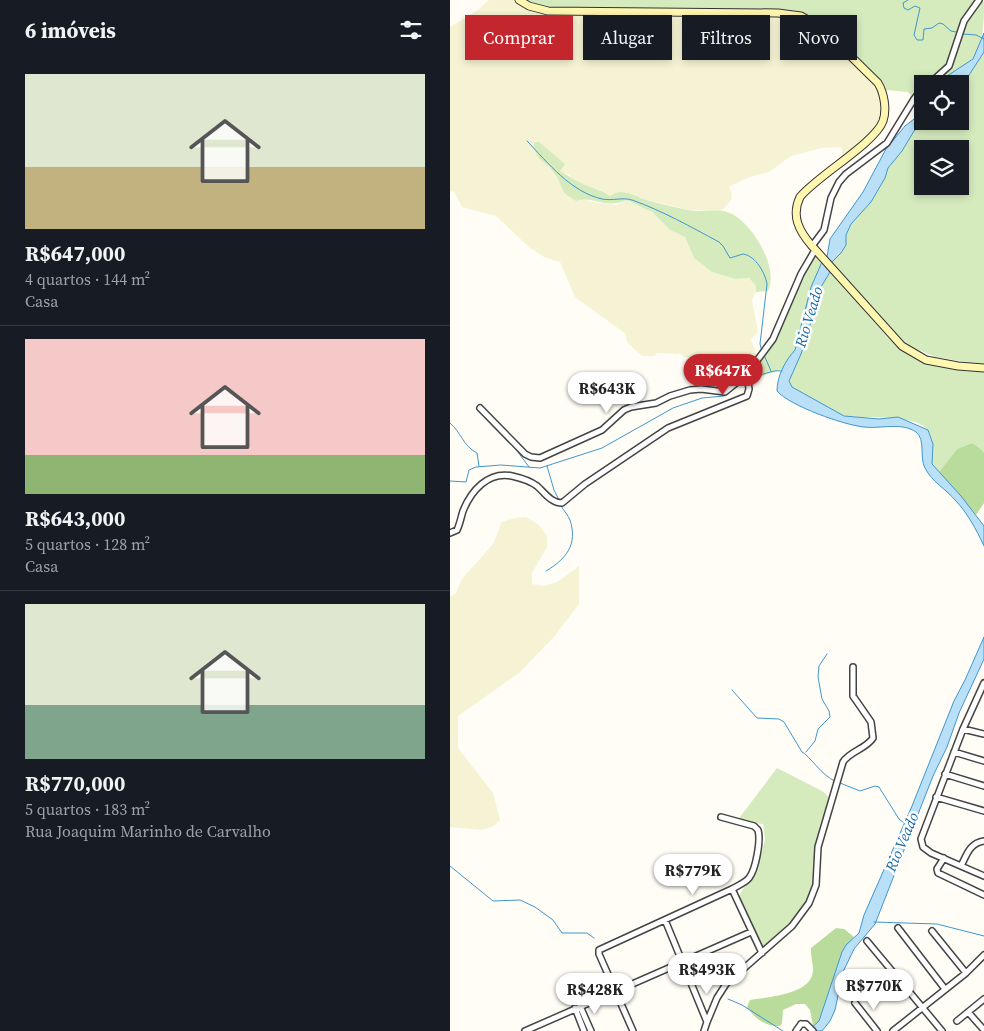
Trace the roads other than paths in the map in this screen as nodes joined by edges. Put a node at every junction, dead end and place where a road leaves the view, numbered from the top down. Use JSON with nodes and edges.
{"nodes":[{"id":1,"x":519,"y":0,"type":"edge"},
{"id":2,"x":979,"y":0,"type":"edge"},
{"id":3,"x":939,"y":75,"type":"edge"},
{"id":4,"x":914,"y":99,"type":"edge"},
{"id":5,"x":813,"y":248,"type":"junction"},
{"id":6,"x":984,"y":368,"type":"edge"},
{"id":7,"x":747,"y":374,"type":"junction"},
{"id":8,"x":480,"y":408,"type":"dead end"},
{"id":9,"x":450,"y":533,"type":"edge"},
{"id":10,"x":853,"y":667,"type":"dead end"},
{"id":11,"x":984,"y":683,"type":"edge"},
{"id":12,"x":963,"y":729,"type":"junction"},
{"id":13,"x":984,"y":734,"type":"edge"},
{"id":14,"x":954,"y":752,"type":"junction"},
{"id":15,"x":984,"y":761,"type":"edge"},
{"id":16,"x":945,"y":774,"type":"junction"},
{"id":17,"x":984,"y":786,"type":"edge"},
{"id":18,"x":936,"y":797,"type":"junction"},
{"id":19,"x":984,"y":811,"type":"edge"},
{"id":20,"x":721,"y":818,"type":"dead end"},
{"id":21,"x":984,"y":841,"type":"edge"},
{"id":22,"x":944,"y":858,"type":"junction"},
{"id":23,"x":961,"y":866,"type":"junction"},
{"id":24,"x":984,"y":876,"type":"edge"},
{"id":25,"x":984,"y":886,"type":"edge"},
{"id":26,"x":732,"y":889,"type":"junction"},
{"id":27,"x":982,"y":894,"type":"edge"},
{"id":28,"x":665,"y":920,"type":"junction"},
{"id":29,"x":898,"y":928,"type":"dead end"},
{"id":30,"x":932,"y":931,"type":"dead end"},
{"id":31,"x":751,"y":932,"type":"junction"},
{"id":32,"x":867,"y":941,"type":"dead end"},
{"id":33,"x":762,"y":953,"type":"junction"},
{"id":34,"x":983,"y":958,"type":"edge"},
{"id":35,"x":681,"y":961,"type":"junction"},
{"id":36,"x":966,"y":973,"type":"junction"},
{"id":37,"x":945,"y":989,"type":"junction"},
{"id":38,"x":614,"y":991,"type":"junction"},
{"id":39,"x":984,"y":1000,"type":"edge"},
{"id":40,"x":855,"y":1003,"type":"dead end"},
{"id":41,"x":578,"y":1007,"type":"junction"},
{"id":42,"x":922,"y":1008,"type":"junction"},
{"id":43,"x":968,"y":1012,"type":"junction"},
{"id":44,"x":957,"y":1021,"type":"dead end"},
{"id":45,"x":707,"y":1022,"type":"junction"},
{"id":46,"x":984,"y":1030,"type":"edge"},
{"id":47,"x":525,"y":1031,"type":"edge"},
{"id":48,"x":584,"y":1031,"type":"edge"},
{"id":49,"x":591,"y":1031,"type":"edge"},
{"id":50,"x":632,"y":1031,"type":"edge"},
{"id":51,"x":704,"y":1031,"type":"edge"},
{"id":52,"x":797,"y":1031,"type":"edge"},
{"id":53,"x":813,"y":1031,"type":"edge"},
{"id":54,"x":877,"y":1031,"type":"edge"},
{"id":55,"x":893,"y":1031,"type":"edge"},
{"id":56,"x":942,"y":1031,"type":"edge"}],
"edges":[{"from":1,"to":5,"type":"main road"},
{"from":2,"to":3,"type":"street"},
{"from":4,"to":5,"type":"street"},
{"from":5,"to":6,"type":"main road"},
{"from":5,"to":7,"type":"street"},
{"from":7,"to":8,"type":"street"},
{"from":7,"to":9,"type":"street"},
{"from":10,"to":33,"type":"street"},
{"from":11,"to":12,"type":"street"},
{"from":12,"to":13,"type":"street"},
{"from":12,"to":14,"type":"street"},
{"from":14,"to":15,"type":"street"},
{"from":14,"to":16,"type":"street"},
{"from":16,"to":17,"type":"street"},
{"from":16,"to":18,"type":"street"},
{"from":18,"to":19,"type":"street"},
{"from":18,"to":22,"type":"street"},
{"from":20,"to":26,"type":"street"},
{"from":21,"to":23,"type":"street"},
{"from":22,"to":23,"type":"street"},
{"from":22,"to":27,"type":"street"},
{"from":23,"to":24,"type":"street"},
{"from":25,"to":27,"type":"street"},
{"from":26,"to":28,"type":"street"},
{"from":26,"to":31,"type":"street"},
{"from":28,"to":35,"type":"street"},
{"from":28,"to":38,"type":"street"},
{"from":29,"to":37,"type":"street"},
{"from":30,"to":36,"type":"street"},
{"from":31,"to":33,"type":"street"},
{"from":31,"to":35,"type":"street"},
{"from":32,"to":42,"type":"street"},
{"from":33,"to":45,"type":"street"},
{"from":34,"to":36,"type":"street"},
{"from":35,"to":38,"type":"street"},
{"from":35,"to":45,"type":"street"},
{"from":36,"to":37,"type":"street"},
{"from":37,"to":42,"type":"street"},
{"from":38,"to":41,"type":"street"},
{"from":38,"to":50,"type":"street"},
{"from":39,"to":43,"type":"street"},
{"from":40,"to":54,"type":"street"},
{"from":41,"to":47,"type":"street"},
{"from":41,"to":48,"type":"street"},
{"from":41,"to":49,"type":"street"},
{"from":42,"to":55,"type":"street"},
{"from":42,"to":56,"type":"street"},
{"from":43,"to":44,"type":"street"},
{"from":43,"to":46,"type":"street"},
{"from":45,"to":51,"type":"street"},
{"from":52,"to":53,"type":"street"}]}
